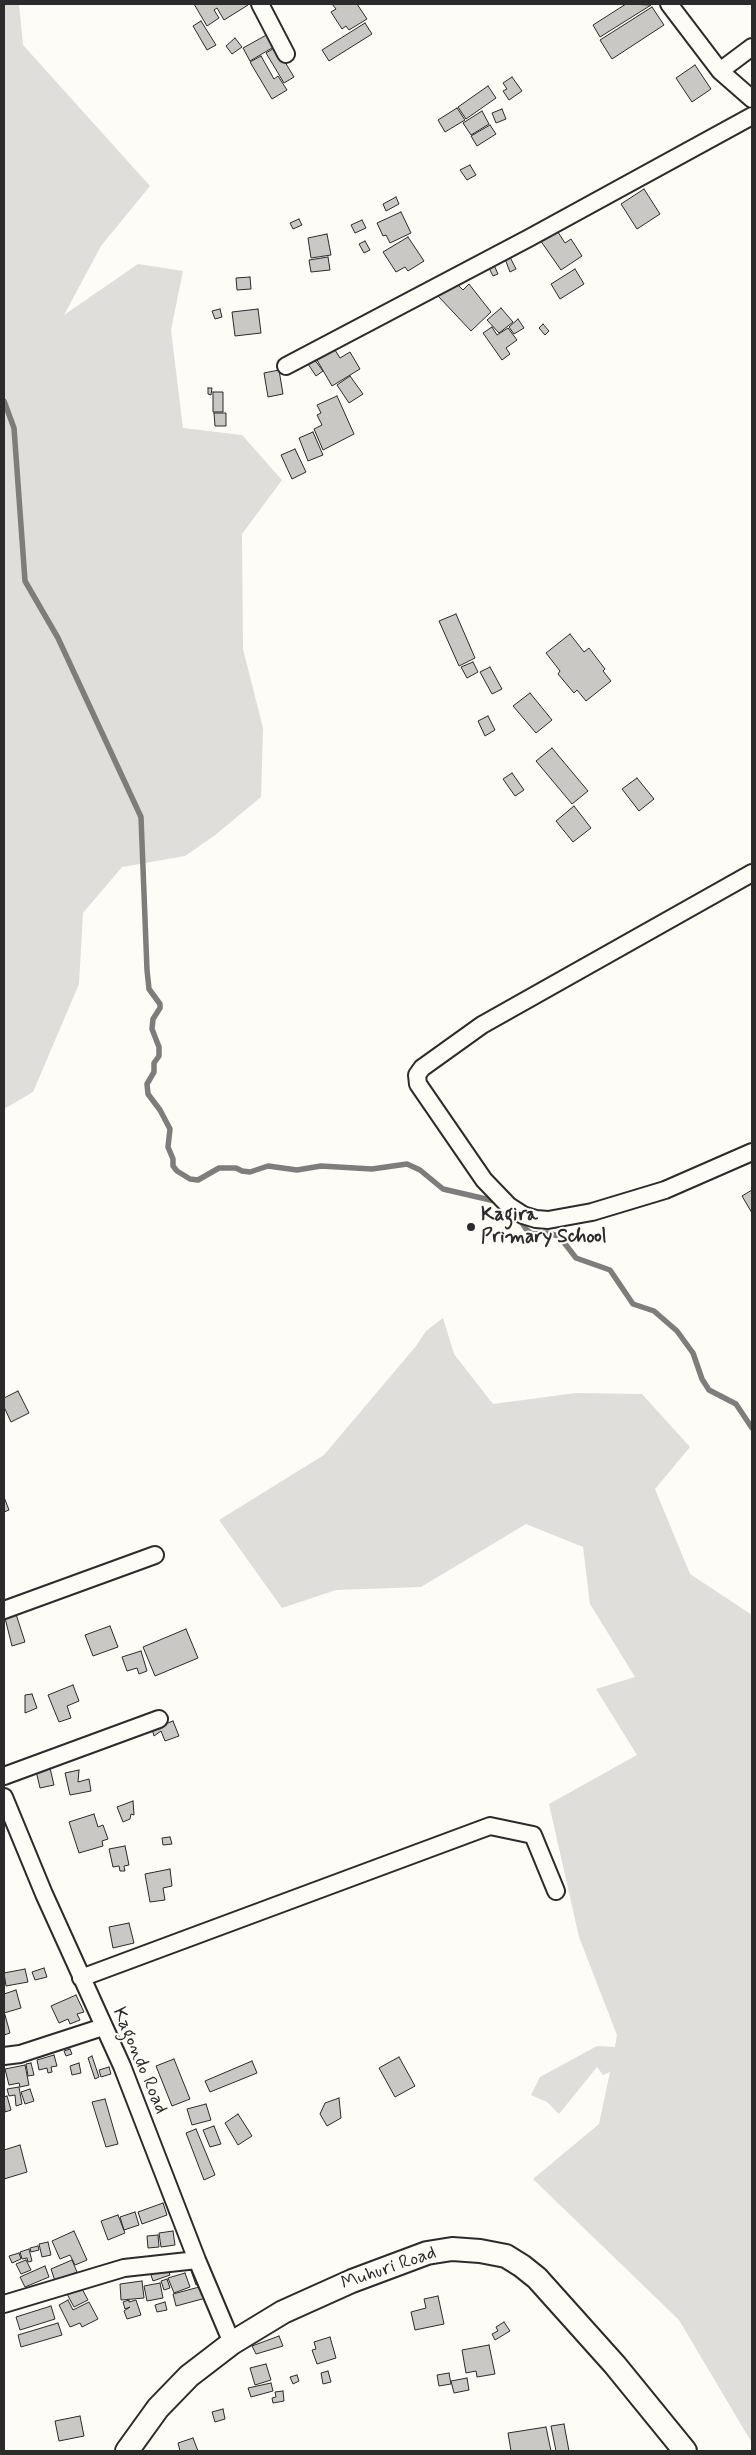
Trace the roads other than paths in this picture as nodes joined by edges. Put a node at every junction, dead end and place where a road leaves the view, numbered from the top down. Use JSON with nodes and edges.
{"nodes":[{"id":1,"x":260,"y":4,"type":"edge"},
{"id":2,"x":669,"y":4,"type":"edge"},
{"id":3,"x":752,"y":47,"type":"edge"},
{"id":4,"x":286,"y":54,"type":"dead end"},
{"id":5,"x":720,"y":71,"type":"junction"},
{"id":6,"x":752,"y":99,"type":"edge"},
{"id":7,"x":752,"y":116,"type":"edge"},
{"id":8,"x":286,"y":366,"type":"dead end"},
{"id":9,"x":752,"y":873,"type":"edge"},
{"id":10,"x":752,"y":1152,"type":"edge"},
{"id":11,"x":155,"y":1555,"type":"dead end"},
{"id":12,"x":4,"y":1610,"type":"edge"},
{"id":13,"x":159,"y":1719,"type":"dead end"},
{"id":14,"x":4,"y":1776,"type":"edge"},
{"id":15,"x":4,"y":1797,"type":"edge"},
{"id":16,"x":556,"y":1891,"type":"dead end"},
{"id":17,"x":81,"y":1978,"type":"junction"},
{"id":18,"x":103,"y":2027,"type":"junction"},
{"id":19,"x":4,"y":2056,"type":"edge"},
{"id":20,"x":197,"y":2260,"type":"junction"},
{"id":21,"x":4,"y":2304,"type":"edge"},
{"id":22,"x":232,"y":2343,"type":"junction"},
{"id":23,"x":127,"y":2451,"type":"edge"},
{"id":24,"x":685,"y":2451,"type":"edge"}],
"edges":[{"from":1,"to":4,"type":"street"},
{"from":2,"to":5,"type":"street"},
{"from":3,"to":5,"type":"street"},
{"from":5,"to":6,"type":"street"},
{"from":7,"to":8,"type":"street"},
{"from":9,"to":10,"type":"street"},
{"from":11,"to":12,"type":"street"},
{"from":13,"to":14,"type":"street"},
{"from":15,"to":17,"type":"street","name":"Kagondo Road"},
{"from":16,"to":17,"type":"street"},
{"from":17,"to":18,"type":"street","name":"Kagondo Road"},
{"from":18,"to":19,"type":"street"},
{"from":18,"to":20,"type":"street","name":"Kagondo Road"},
{"from":20,"to":21,"type":"street"},
{"from":20,"to":22,"type":"street","name":"Kagondo Road"},
{"from":22,"to":23,"type":"main road","name":"Muhuri Road"},
{"from":22,"to":24,"type":"main road","name":"Muhuri Road"}]}
